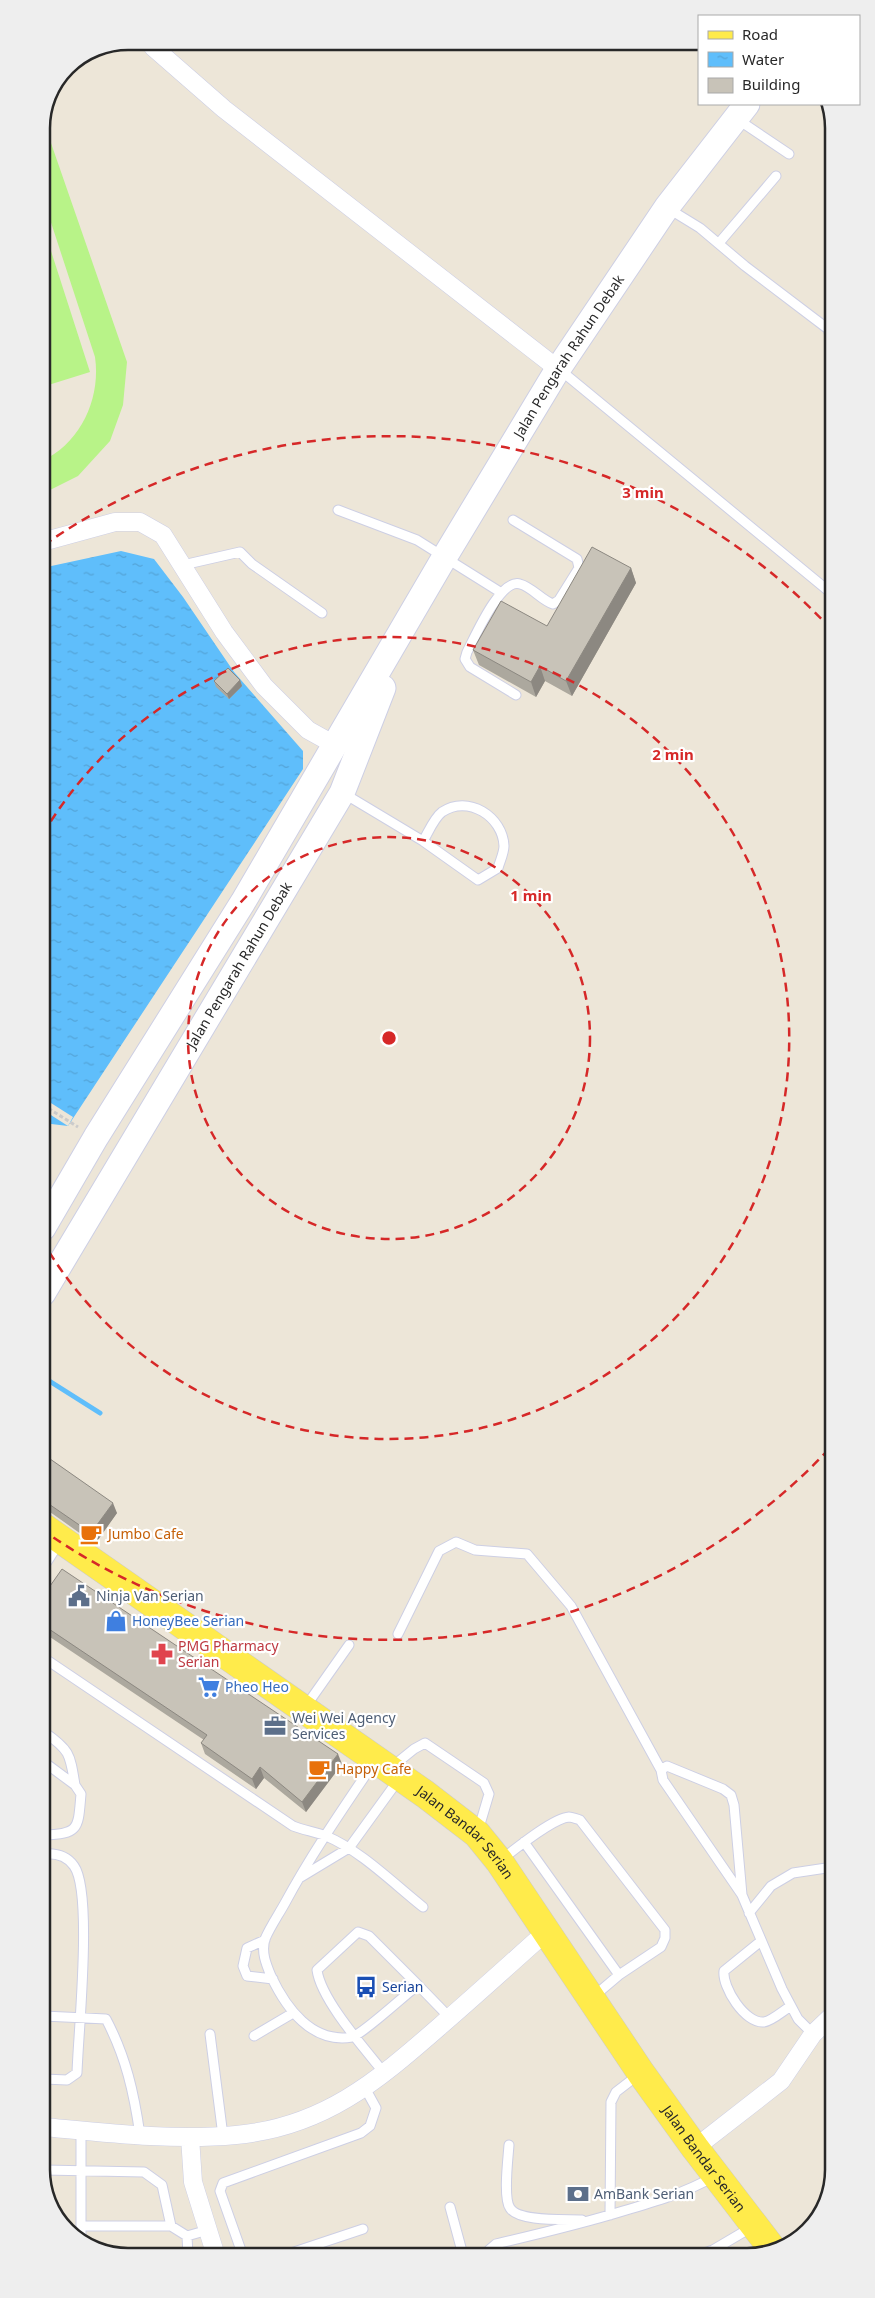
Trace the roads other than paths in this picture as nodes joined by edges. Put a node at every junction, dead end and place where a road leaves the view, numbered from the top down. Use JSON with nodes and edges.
{"nodes":[{"id":1,"x":156,"y":50,"type":"edge"},
{"id":2,"x":741,"y":111,"type":"edge"},
{"id":3,"x":788,"y":154,"type":"dead end"},
{"id":4,"x":776,"y":176,"type":"dead end"},
{"id":5,"x":667,"y":207,"type":"junction"},
{"id":6,"x":719,"y":243,"type":"junction"},
{"id":7,"x":825,"y":323,"type":"edge"},
{"id":8,"x":558,"y":368,"type":"junction"},
{"id":9,"x":338,"y":510,"type":"dead end"},
{"id":10,"x":513,"y":520,"type":"dead end"},
{"id":11,"x":50,"y":540,"type":"edge"},
{"id":12,"x":444,"y":558,"type":"junction"},
{"id":13,"x":183,"y":564,"type":"junction"},
{"id":14,"x":825,"y":587,"type":"edge"},
{"id":15,"x":500,"y":592,"type":"junction"},
{"id":16,"x":322,"y":613,"type":"dead end"},
{"id":17,"x":408,"y":623,"type":"junction"},
{"id":18,"x":516,"y":695,"type":"edge"},
{"id":19,"x":335,"y":745,"type":"junction"},
{"id":20,"x":342,"y":793,"type":"junction"},
{"id":21,"x":423,"y":841,"type":"junction"},
{"id":22,"x":50,"y":1216,"type":"edge"},
{"id":23,"x":50,"y":1282,"type":"edge"},
{"id":24,"x":50,"y":1551,"type":"edge"},
{"id":25,"x":398,"y":1634,"type":"dead end"},
{"id":26,"x":349,"y":1645,"type":"dead end"},
{"id":27,"x":50,"y":1662,"type":"edge"},
{"id":28,"x":304,"y":1710,"type":"junction"},
{"id":29,"x":50,"y":1736,"type":"edge"},
{"id":30,"x":50,"y":1766,"type":"edge"},
{"id":31,"x":388,"y":1769,"type":"junction"},
{"id":32,"x":661,"y":1770,"type":"junction"},
{"id":33,"x":75,"y":1785,"type":"junction"},
{"id":34,"x":50,"y":1834,"type":"edge"},
{"id":35,"x":477,"y":1834,"type":"junction"},
{"id":36,"x":325,"y":1835,"type":"junction"},
{"id":37,"x":524,"y":1842,"type":"junction"},
{"id":38,"x":349,"y":1848,"type":"junction"},
{"id":39,"x":50,"y":1853,"type":"edge"},
{"id":40,"x":499,"y":1861,"type":"junction"},
{"id":41,"x":825,"y":1868,"type":"edge"},
{"id":42,"x":298,"y":1878,"type":"junction"},
{"id":43,"x":742,"y":1896,"type":"junction"},
{"id":44,"x":423,"y":1907,"type":"dead end"},
{"id":45,"x":749,"y":1913,"type":"junction"},
{"id":46,"x":546,"y":1932,"type":"junction"},
{"id":47,"x":265,"y":1940,"type":"junction"},
{"id":48,"x":761,"y":1941,"type":"junction"},
{"id":49,"x":619,"y":1975,"type":"junction"},
{"id":50,"x":273,"y":1979,"type":"junction"},
{"id":51,"x":418,"y":1985,"type":"junction"},
{"id":52,"x":591,"y":1999,"type":"junction"},
{"id":53,"x":791,"y":2006,"type":"junction"},
{"id":54,"x":293,"y":2013,"type":"junction"},
{"id":55,"x":50,"y":2016,"type":"edge"},
{"id":56,"x":79,"y":2017,"type":"junction"},
{"id":57,"x":450,"y":2018,"type":"junction"},
{"id":58,"x":825,"y":2023,"type":"edge"},
{"id":59,"x":210,"y":2034,"type":"dead end"},
{"id":60,"x":813,"y":2034,"type":"junction"},
{"id":61,"x":254,"y":2036,"type":"dead end"},
{"id":62,"x":355,"y":2036,"type":"junction"},
{"id":63,"x":641,"y":2072,"type":"junction"},
{"id":64,"x":385,"y":2074,"type":"junction"},
{"id":65,"x":50,"y":2079,"type":"edge"},
{"id":66,"x":365,"y":2088,"type":"junction"},
{"id":67,"x":50,"y":2128,"type":"edge"},
{"id":68,"x":81,"y":2131,"type":"junction"},
{"id":69,"x":140,"y":2135,"type":"junction"},
{"id":70,"x":223,"y":2136,"type":"junction"},
{"id":71,"x":190,"y":2138,"type":"junction"},
{"id":72,"x":508,"y":2145,"type":"dead end"},
{"id":73,"x":695,"y":2148,"type":"junction"},
{"id":74,"x":50,"y":2170,"type":"edge"},
{"id":75,"x":80,"y":2172,"type":"junction"},
{"id":76,"x":715,"y":2176,"type":"junction"},
{"id":77,"x":450,"y":2207,"type":"dead end"},
{"id":78,"x":610,"y":2215,"type":"junction"},
{"id":79,"x":592,"y":2220,"type":"junction"},
{"id":80,"x":754,"y":2225,"type":"junction"},
{"id":81,"x":81,"y":2226,"type":"junction"},
{"id":82,"x":171,"y":2226,"type":"junction"},
{"id":83,"x":363,"y":2229,"type":"dead end"},
{"id":84,"x":208,"y":2230,"type":"junction"},
{"id":85,"x":81,"y":2233,"type":"edge"},
{"id":86,"x":187,"y":2236,"type":"junction"},
{"id":87,"x":769,"y":2245,"type":"edge"},
{"id":88,"x":188,"y":2248,"type":"edge"},
{"id":89,"x":214,"y":2248,"type":"edge"},
{"id":90,"x":239,"y":2248,"type":"edge"},
{"id":91,"x":306,"y":2248,"type":"edge"},
{"id":92,"x":461,"y":2248,"type":"edge"},
{"id":93,"x":492,"y":2248,"type":"edge"},
{"id":94,"x":716,"y":2248,"type":"edge"}],
"edges":[{"from":1,"to":8,"type":"street"},
{"from":2,"to":3,"type":"lane"},
{"from":2,"to":5,"type":"street","name":"Jalan Pengarah Rahun Debak"},
{"from":4,"to":6,"type":"lane"},
{"from":5,"to":6,"type":"lane"},
{"from":5,"to":8,"type":"street","name":"Jalan Pengarah Rahun Debak"},
{"from":6,"to":7,"type":"lane"},
{"from":8,"to":12,"type":"street","name":"Jalan Pengarah Rahun Debak"},
{"from":8,"to":14,"type":"lane"},
{"from":9,"to":12,"type":"lane"},
{"from":10,"to":15,"type":"lane"},
{"from":11,"to":13,"type":"street"},
{"from":12,"to":15,"type":"lane"},
{"from":12,"to":17,"type":"street","name":"Jalan Pengarah Rahun Debak"},
{"from":13,"to":16,"type":"lane"},
{"from":13,"to":19,"type":"street"},
{"from":15,"to":18,"type":"lane"},
{"from":17,"to":19,"type":"street","name":"Jalan Pengarah Rahun Debak"},
{"from":17,"to":20,"type":"street","name":"Jalan Pengarah Rahun Debak"},
{"from":19,"to":22,"type":"street","name":"Jalan Pengarah Rahun Debak"},
{"from":20,"to":21,"type":"lane"},
{"from":20,"to":23,"type":"street","name":"Jalan Pengarah Rahun Debak"},
{"from":21,"to":21,"type":"lane"},
{"from":24,"to":28,"type":"main road","name":"Jalan Bandar Serian"},
{"from":25,"to":32,"type":"lane"},
{"from":26,"to":28,"type":"lane"},
{"from":27,"to":36,"type":"lane"},
{"from":28,"to":31,"type":"main road","name":"Jalan Bandar Serian"},
{"from":29,"to":33,"type":"lane"},
{"from":30,"to":33,"type":"lane"},
{"from":31,"to":35,"type":"main road","name":"Jalan Bandar Serian"},
{"from":31,"to":35,"type":"lane"},
{"from":31,"to":36,"type":"lane"},
{"from":31,"to":38,"type":"lane"},
{"from":32,"to":43,"type":"lane"},
{"from":32,"to":43,"type":"lane"},
{"from":33,"to":34,"type":"lane"},
{"from":35,"to":40,"type":"main road","name":"Jalan Bandar Serian"},
{"from":36,"to":38,"type":"lane"},
{"from":36,"to":42,"type":"lane"},
{"from":37,"to":40,"type":"lane"},
{"from":37,"to":49,"type":"lane"},
{"from":37,"to":49,"type":"lane"},
{"from":38,"to":42,"type":"lane"},
{"from":38,"to":44,"type":"lane"},
{"from":39,"to":56,"type":"lane"},
{"from":40,"to":46,"type":"main road","name":"Jalan Bandar Serian"},
{"from":41,"to":45,"type":"lane"},
{"from":42,"to":47,"type":"lane"},
{"from":43,"to":45,"type":"lane"},
{"from":45,"to":48,"type":"lane"},
{"from":46,"to":52,"type":"main road","name":"Jalan Bandar Serian"},
{"from":46,"to":57,"type":"street"},
{"from":47,"to":50,"type":"lane"},
{"from":47,"to":50,"type":"lane"},
{"from":48,"to":53,"type":"lane"},
{"from":48,"to":53,"type":"lane"},
{"from":49,"to":52,"type":"lane"},
{"from":50,"to":54,"type":"lane"},
{"from":51,"to":57,"type":"lane"},
{"from":51,"to":62,"type":"lane"},
{"from":51,"to":62,"type":"lane"},
{"from":52,"to":63,"type":"main road","name":"Jalan Bandar Serian"},
{"from":53,"to":60,"type":"lane"},
{"from":54,"to":61,"type":"lane"},
{"from":54,"to":62,"type":"lane"},
{"from":55,"to":56,"type":"lane"},
{"from":56,"to":65,"type":"lane"},
{"from":56,"to":69,"type":"lane"},
{"from":57,"to":64,"type":"street"},
{"from":58,"to":60,"type":"street"},
{"from":59,"to":70,"type":"lane"},
{"from":60,"to":73,"type":"street"},
{"from":62,"to":64,"type":"lane"},
{"from":63,"to":73,"type":"main road","name":"Jalan Bandar Serian"},
{"from":63,"to":78,"type":"lane"},
{"from":64,"to":66,"type":"street"},
{"from":66,"to":70,"type":"street"},
{"from":66,"to":90,"type":"lane"},
{"from":67,"to":68,"type":"street"},
{"from":68,"to":69,"type":"street"},
{"from":68,"to":75,"type":"lane"},
{"from":69,"to":71,"type":"street"},
{"from":70,"to":71,"type":"street"},
{"from":71,"to":84,"type":"street"},
{"from":72,"to":79,"type":"lane"},
{"from":73,"to":76,"type":"main road","name":"Jalan Bandar Serian"},
{"from":74,"to":75,"type":"lane"},
{"from":75,"to":81,"type":"lane"},
{"from":75,"to":82,"type":"lane"},
{"from":76,"to":78,"type":"lane"},
{"from":76,"to":80,"type":"main road","name":"Jalan Bandar Serian"},
{"from":77,"to":92,"type":"lane"},
{"from":78,"to":79,"type":"lane"},
{"from":79,"to":93,"type":"lane"},
{"from":80,"to":87,"type":"main road","name":"Jalan Bandar Serian"},
{"from":80,"to":94,"type":"lane"},
{"from":81,"to":82,"type":"lane"},
{"from":81,"to":85,"type":"lane"},
{"from":82,"to":86,"type":"lane"},
{"from":83,"to":91,"type":"lane"},
{"from":84,"to":86,"type":"lane"},
{"from":84,"to":89,"type":"street"},
{"from":86,"to":88,"type":"lane"}]}
